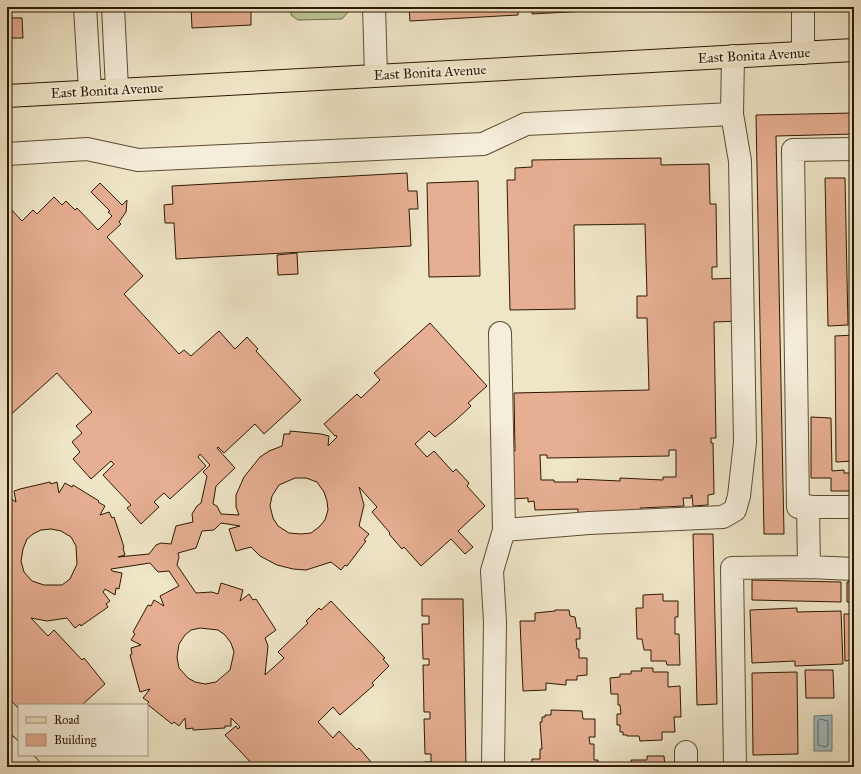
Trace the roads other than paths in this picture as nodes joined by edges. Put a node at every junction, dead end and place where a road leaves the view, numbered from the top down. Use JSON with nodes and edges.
{"nodes":[{"id":1,"x":85,"y":7,"type":"edge"},
{"id":2,"x":113,"y":7,"type":"edge"},
{"id":3,"x":374,"y":7,"type":"edge"},
{"id":4,"x":803,"y":7,"type":"edge"},
{"id":5,"x":854,"y":50,"type":"edge"},
{"id":6,"x":803,"y":52,"type":"junction"},
{"id":7,"x":733,"y":56,"type":"junction"},
{"id":8,"x":376,"y":75,"type":"junction"},
{"id":9,"x":117,"y":89,"type":"junction"},
{"id":10,"x":90,"y":91,"type":"junction"},
{"id":11,"x":7,"y":96,"type":"edge"},
{"id":12,"x":732,"y":114,"type":"junction"},
{"id":13,"x":854,"y":149,"type":"edge"},
{"id":14,"x":7,"y":154,"type":"edge"},
{"id":15,"x":500,"y":333,"type":"dead end"},
{"id":16,"x":808,"y":506,"type":"junction"},
{"id":17,"x":854,"y":506,"type":"edge"},
{"id":18,"x":504,"y":530,"type":"junction"},
{"id":19,"x":809,"y":567,"type":"junction"},
{"id":20,"x":854,"y":569,"type":"edge"},
{"id":21,"x":7,"y":746,"type":"edge"},
{"id":22,"x":28,"y":767,"type":"edge"},
{"id":23,"x":493,"y":767,"type":"edge"},
{"id":24,"x":735,"y":767,"type":"edge"}],
"edges":[{"from":1,"to":10,"type":"lane"},
{"from":2,"to":9,"type":"lane"},
{"from":3,"to":8,"type":"lane"},
{"from":4,"to":6,"type":"lane"},
{"from":5,"to":6,"type":"main road","name":"East Bonita Avenue"},
{"from":6,"to":7,"type":"main road","name":"East Bonita Avenue"},
{"from":7,"to":8,"type":"main road","name":"East Bonita Avenue"},
{"from":7,"to":12,"type":"lane"},
{"from":8,"to":9,"type":"main road","name":"East Bonita Avenue"},
{"from":9,"to":10,"type":"main road","name":"East Bonita Avenue"},
{"from":10,"to":11,"type":"main road","name":"East Bonita Avenue"},
{"from":12,"to":14,"type":"lane"},
{"from":12,"to":18,"type":"lane"},
{"from":13,"to":16,"type":"lane"},
{"from":15,"to":18,"type":"lane"},
{"from":16,"to":17,"type":"lane"},
{"from":16,"to":19,"type":"lane"},
{"from":18,"to":23,"type":"lane"},
{"from":19,"to":20,"type":"lane"},
{"from":19,"to":24,"type":"lane"},
{"from":21,"to":22,"type":"lane"}]}
